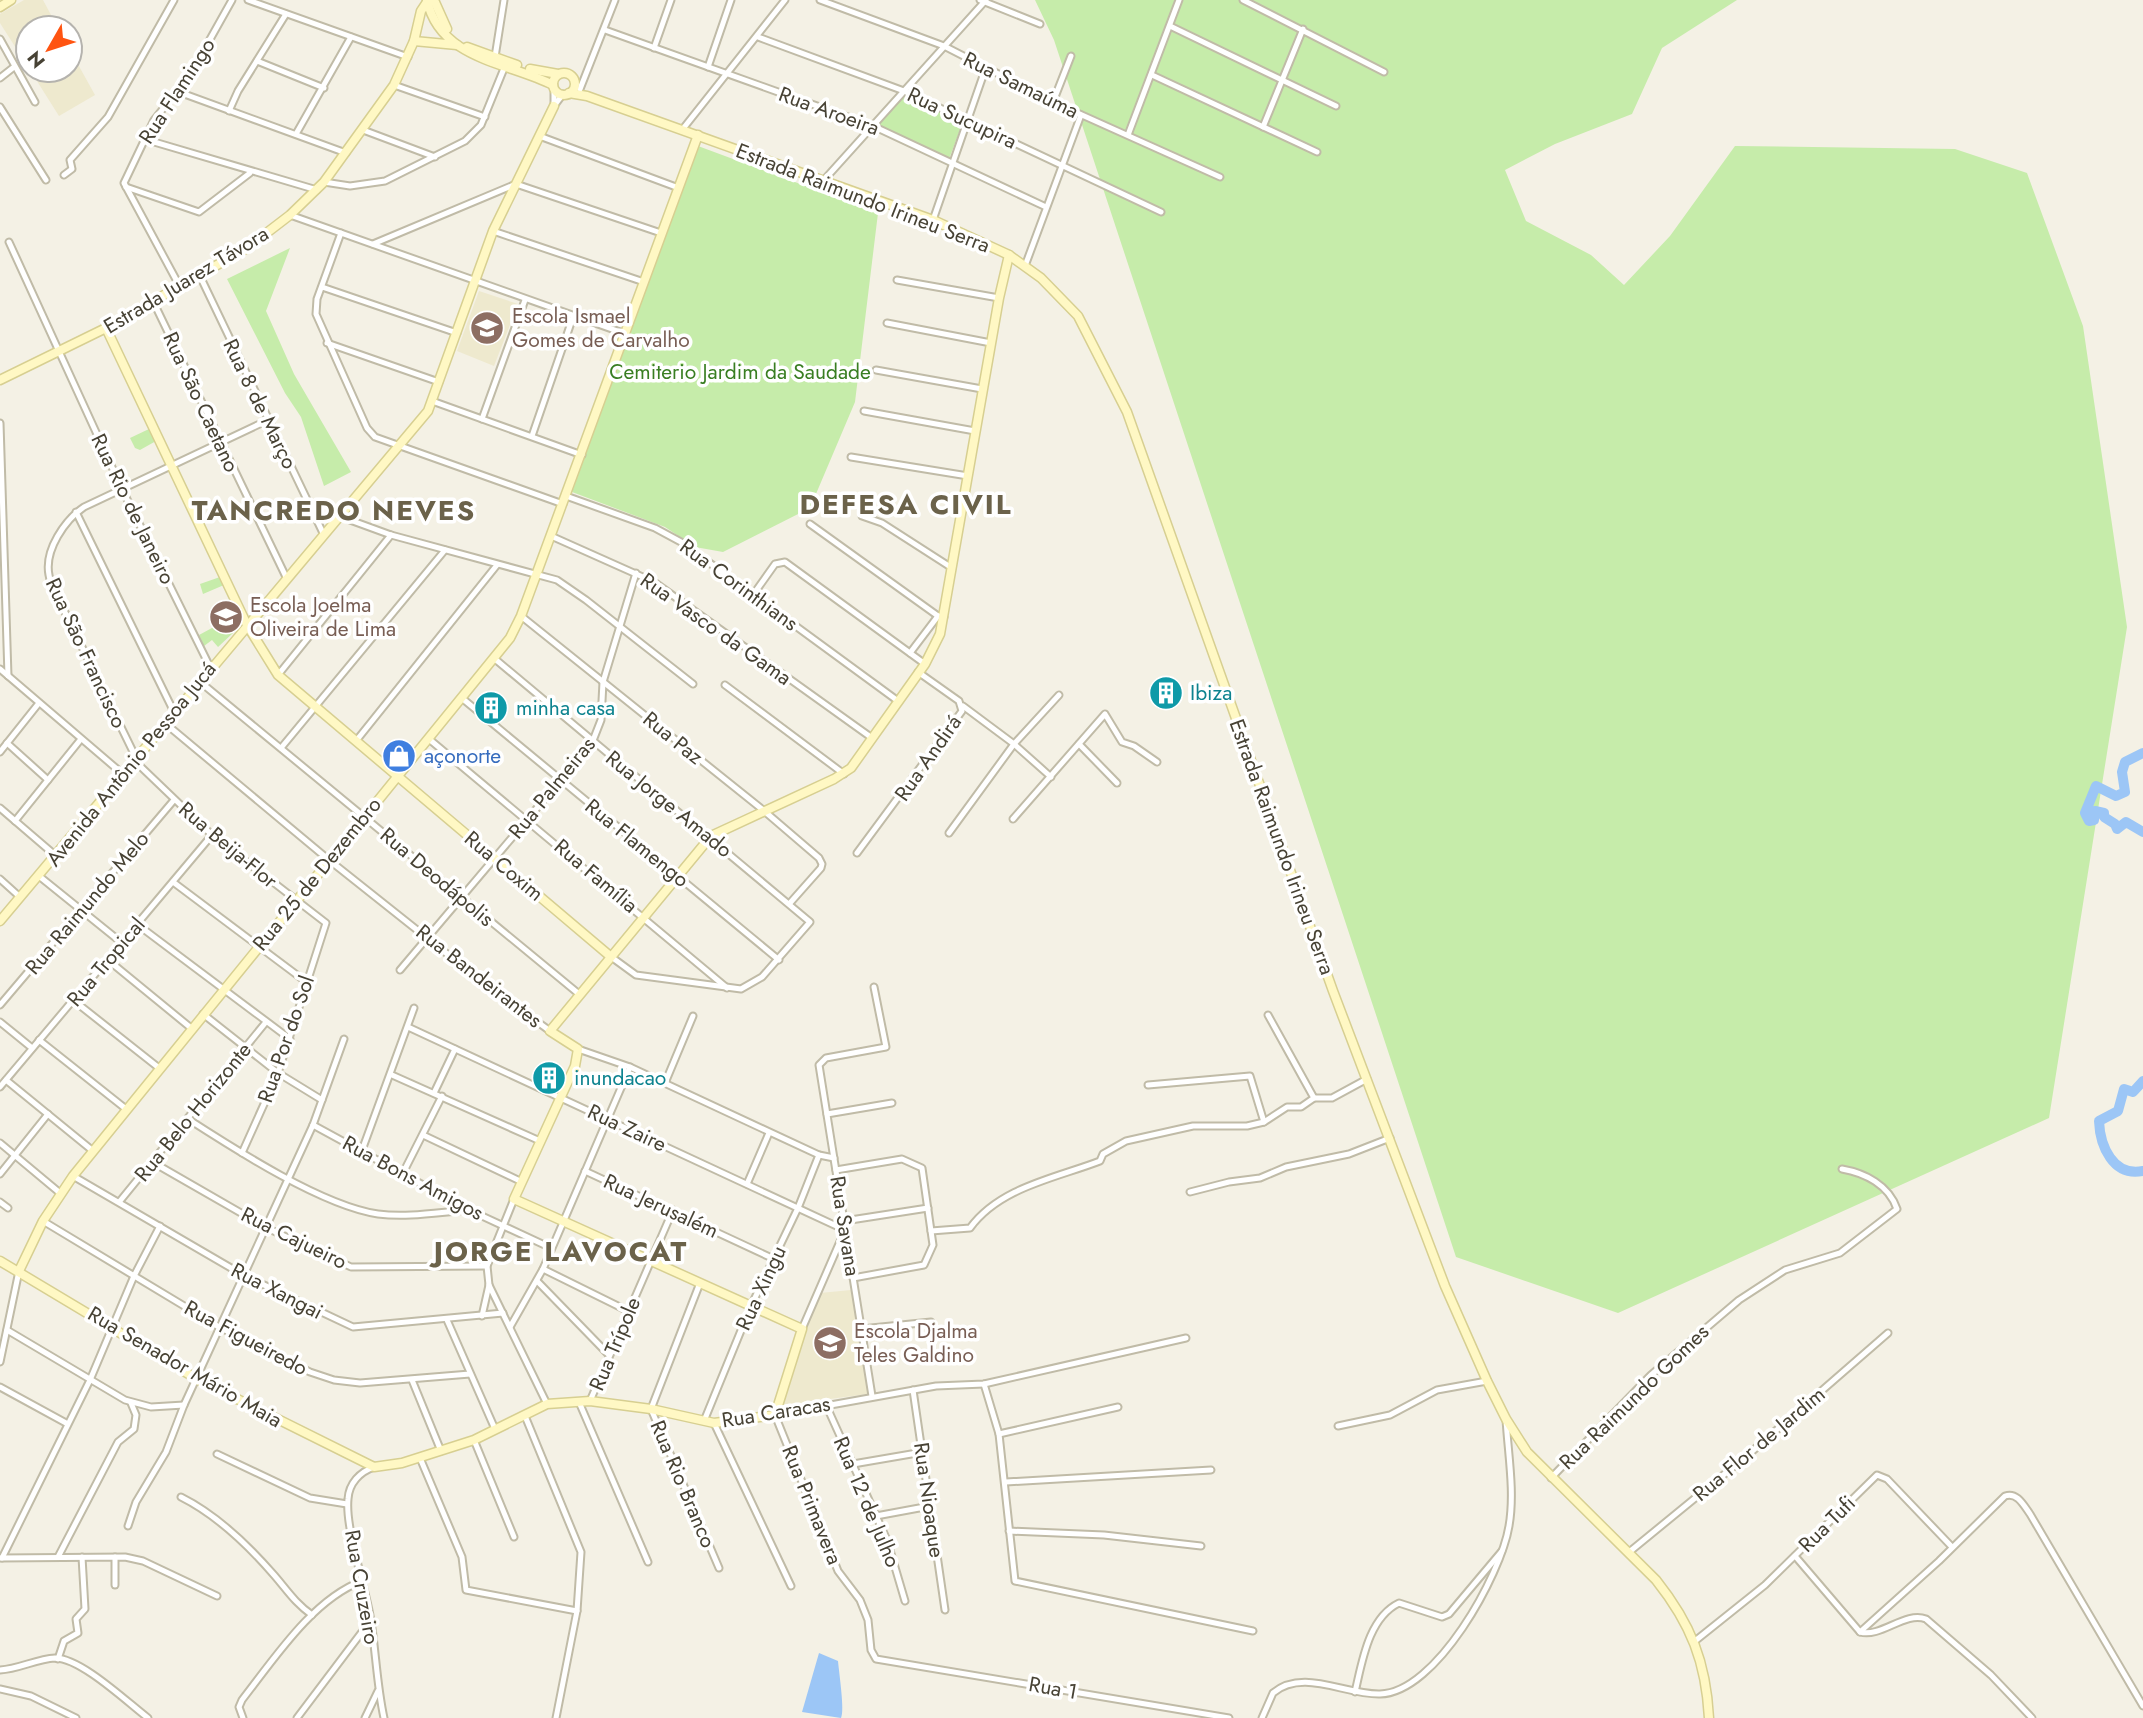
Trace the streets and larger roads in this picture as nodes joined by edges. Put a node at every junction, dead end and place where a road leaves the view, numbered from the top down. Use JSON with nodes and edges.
{"nodes":[{"id":1,"x":11,"y":0,"type":"edge"},
{"id":2,"x":174,"y":0,"type":"edge"},
{"id":3,"x":232,"y":0,"type":"edge"},
{"id":4,"x":248,"y":0,"type":"edge"},
{"id":5,"x":504,"y":0,"type":"edge"},
{"id":6,"x":615,"y":0,"type":"edge"},
{"id":7,"x":671,"y":0,"type":"edge"},
{"id":8,"x":732,"y":0,"type":"edge"},
{"id":9,"x":785,"y":0,"type":"edge"},
{"id":10,"x":820,"y":0,"type":"edge"},
{"id":11,"x":1180,"y":0,"type":"edge"},
{"id":12,"x":1243,"y":0,"type":"edge"},
{"id":13,"x":429,"y":1,"type":"edge"},
{"id":14,"x":983,"y":1,"type":"edge"},
{"id":15,"x":0,"y":7,"type":"edge"},
{"id":16,"x":286,"y":14,"type":"junction"},
{"id":17,"x":1040,"y":24,"type":"dead end"},
{"id":18,"x":1170,"y":26,"type":"junction"},
{"id":19,"x":1303,"y":29,"type":"junction"},
{"id":20,"x":605,"y":30,"type":"junction"},
{"id":21,"x":352,"y":37,"type":"junction"},
{"id":22,"x":758,"y":37,"type":"junction"},
{"id":23,"x":0,"y":39,"type":"edge"},
{"id":24,"x":414,"y":41,"type":"junction"},
{"id":25,"x":457,"y":45,"type":"junction"},
{"id":26,"x":944,"y":46,"type":"junction"},
{"id":27,"x":654,"y":48,"type":"junction"},
{"id":28,"x":1071,"y":55,"type":"dead end"},
{"id":29,"x":408,"y":57,"type":"junction"},
{"id":30,"x":495,"y":57,"type":"junction"},
{"id":31,"x":257,"y":61,"type":"junction"},
{"id":32,"x":505,"y":66,"type":"junction"},
{"id":33,"x":14,"y":67,"type":"joint"},
{"id":34,"x":708,"y":67,"type":"junction"},
{"id":35,"x":985,"y":70,"type":"junction"},
{"id":36,"x":1384,"y":72,"type":"dead end"},
{"id":37,"x":725,"y":73,"type":"junction"},
{"id":38,"x":558,"y":74,"type":"junction"},
{"id":39,"x":1152,"y":75,"type":"junction"},
{"id":40,"x":0,"y":78,"type":"edge"},
{"id":41,"x":1283,"y":80,"type":"junction"},
{"id":42,"x":25,"y":84,"type":"edge"},
{"id":43,"x":394,"y":85,"type":"junction"},
{"id":44,"x":577,"y":86,"type":"junction"},
{"id":45,"x":554,"y":87,"type":"junction"},
{"id":46,"x":324,"y":88,"type":"junction"},
{"id":47,"x":176,"y":91,"type":"junction"},
{"id":48,"x":904,"y":91,"type":"junction"},
{"id":49,"x":566,"y":94,"type":"junction"},
{"id":50,"x":587,"y":96,"type":"junction"},
{"id":51,"x":36,"y":102,"type":"dead end"},
{"id":52,"x":1053,"y":102,"type":"junction"},
{"id":53,"x":554,"y":106,"type":"junction"},
{"id":54,"x":1336,"y":106,"type":"dead end"},
{"id":55,"x":0,"y":107,"type":"edge"},
{"id":56,"x":229,"y":111,"type":"junction"},
{"id":57,"x":1081,"y":115,"type":"junction"},
{"id":58,"x":485,"y":117,"type":"junction"},
{"id":59,"x":967,"y":122,"type":"junction"},
{"id":60,"x":873,"y":126,"type":"junction"},
{"id":61,"x":1263,"y":127,"type":"junction"},
{"id":62,"x":363,"y":130,"type":"junction"},
{"id":63,"x":682,"y":130,"type":"junction"},
{"id":64,"x":296,"y":134,"type":"junction"},
{"id":65,"x":698,"y":135,"type":"junction"},
{"id":66,"x":1128,"y":135,"type":"junction"},
{"id":67,"x":542,"y":137,"type":"junction"},
{"id":68,"x":144,"y":139,"type":"junction"},
{"id":69,"x":1317,"y":152,"type":"dead end"},
{"id":70,"x":346,"y":153,"type":"junction"},
{"id":71,"x":435,"y":157,"type":"junction"},
{"id":72,"x":1061,"y":163,"type":"junction"},
{"id":73,"x":953,"y":164,"type":"junction"},
{"id":74,"x":250,"y":173,"type":"junction"},
{"id":75,"x":64,"y":175,"type":"dead end"},
{"id":76,"x":1220,"y":177,"type":"dead end"},
{"id":77,"x":46,"y":180,"type":"dead end"},
{"id":78,"x":824,"y":180,"type":"junction"},
{"id":79,"x":324,"y":182,"type":"junction"},
{"id":80,"x":516,"y":184,"type":"junction"},
{"id":81,"x":125,"y":185,"type":"junction"},
{"id":82,"x":676,"y":187,"type":"junction"},
{"id":83,"x":317,"y":190,"type":"junction"},
{"id":84,"x":1046,"y":207,"type":"junction"},
{"id":85,"x":1161,"y":212,"type":"dead end"},
{"id":86,"x":290,"y":215,"type":"junction"},
{"id":87,"x":933,"y":220,"type":"junction"},
{"id":88,"x":494,"y":231,"type":"junction"},
{"id":89,"x":341,"y":233,"type":"junction"},
{"id":90,"x":661,"y":233,"type":"junction"},
{"id":91,"x":9,"y":242,"type":"dead end"},
{"id":92,"x":373,"y":244,"type":"junction"},
{"id":93,"x":1009,"y":256,"type":"junction"},
{"id":94,"x":1025,"y":266,"type":"junction"},
{"id":95,"x":199,"y":274,"type":"junction"},
{"id":96,"x":897,"y":280,"type":"dead end"},
{"id":97,"x":474,"y":282,"type":"junction"},
{"id":98,"x":644,"y":282,"type":"junction"},
{"id":99,"x":179,"y":285,"type":"junction"},
{"id":100,"x":322,"y":286,"type":"junction"},
{"id":101,"x":999,"y":299,"type":"junction"},
{"id":102,"x":153,"y":300,"type":"junction"},
{"id":103,"x":525,"y":300,"type":"junction"},
{"id":104,"x":573,"y":317,"type":"junction"},
{"id":105,"x":887,"y":323,"type":"dead end"},
{"id":106,"x":106,"y":328,"type":"junction"},
{"id":107,"x":457,"y":333,"type":"junction"},
{"id":108,"x":626,"y":334,"type":"junction"},
{"id":109,"x":327,"y":343,"type":"junction"},
{"id":110,"x":991,"y":344,"type":"junction"},
{"id":111,"x":58,"y":350,"type":"junction"},
{"id":112,"x":876,"y":370,"type":"dead end"},
{"id":113,"x":0,"y":380,"type":"edge"},
{"id":114,"x":439,"y":382,"type":"junction"},
{"id":115,"x":982,"y":389,"type":"junction"},
{"id":116,"x":432,"y":401,"type":"junction"},
{"id":117,"x":864,"y":411,"type":"dead end"},
{"id":118,"x":482,"y":419,"type":"junction"},
{"id":119,"x":268,"y":420,"type":"junction"},
{"id":120,"x":0,"y":423,"type":"edge"},
{"id":121,"x":975,"y":431,"type":"junction"},
{"id":122,"x":532,"y":436,"type":"junction"},
{"id":123,"x":220,"y":443,"type":"junction"},
{"id":124,"x":398,"y":448,"type":"junction"},
{"id":125,"x":1,"y":455,"type":"edge"},
{"id":126,"x":582,"y":455,"type":"junction"},
{"id":127,"x":851,"y":457,"type":"dead end"},
{"id":128,"x":172,"y":465,"type":"junction"},
{"id":129,"x":968,"y":476,"type":"junction"},
{"id":130,"x":122,"y":489,"type":"junction"},
{"id":131,"x":564,"y":500,"type":"junction"},
{"id":132,"x":1,"y":510,"type":"edge"},
{"id":133,"x":76,"y":512,"type":"junction"},
{"id":134,"x":339,"y":516,"type":"junction"},
{"id":135,"x":862,"y":516,"type":"dead end"},
{"id":136,"x":810,"y":524,"type":"dead end"},
{"id":137,"x":323,"y":533,"type":"junction"},
{"id":138,"x":391,"y":535,"type":"junction"},
{"id":139,"x":551,"y":536,"type":"junction"},
{"id":140,"x":445,"y":550,"type":"junction"},
{"id":141,"x":498,"y":565,"type":"junction"},
{"id":142,"x":1,"y":567,"type":"edge"},
{"id":143,"x":952,"y":568,"type":"junction"},
{"id":144,"x":536,"y":573,"type":"junction"},
{"id":145,"x":636,"y":573,"type":"junction"},
{"id":146,"x":287,"y":579,"type":"junction"},
{"id":147,"x":753,"y":595,"type":"junction"},
{"id":148,"x":521,"y":616,"type":"junction"},
{"id":149,"x":941,"y":617,"type":"junction"},
{"id":150,"x":247,"y":625,"type":"junction"},
{"id":151,"x":620,"y":629,"type":"junction"},
{"id":152,"x":910,"y":653,"type":"junction"},
{"id":153,"x":495,"y":659,"type":"junction"},
{"id":154,"x":925,"y":664,"type":"junction"},
{"id":155,"x":210,"y":667,"type":"junction"},
{"id":156,"x":0,"y":669,"type":"edge"},
{"id":157,"x":918,"y":672,"type":"junction"},
{"id":158,"x":278,"y":675,"type":"junction"},
{"id":159,"x":8,"y":676,"type":"junction"},
{"id":160,"x":199,"y":681,"type":"junction"},
{"id":161,"x":603,"y":681,"type":"junction"},
{"id":162,"x":693,"y":684,"type":"dead end"},
{"id":163,"x":726,"y":685,"type":"dead end"},
{"id":164,"x":1059,"y":695,"type":"dead end"},
{"id":165,"x":463,"y":699,"type":"junction"},
{"id":166,"x":898,"y":701,"type":"junction"},
{"id":167,"x":40,"y":704,"type":"junction"},
{"id":168,"x":963,"y":706,"type":"junction"},
{"id":169,"x":316,"y":708,"type":"junction"},
{"id":170,"x":174,"y":712,"type":"junction"},
{"id":171,"x":166,"y":724,"type":"junction"},
{"id":172,"x":429,"y":738,"type":"junction"},
{"id":173,"x":872,"y":738,"type":"junction"},
{"id":174,"x":81,"y":739,"type":"junction"},
{"id":175,"x":356,"y":741,"type":"junction"},
{"id":176,"x":7,"y":743,"type":"junction"},
{"id":177,"x":592,"y":743,"type":"junction"},
{"id":178,"x":1014,"y":744,"type":"junction"},
{"id":179,"x":1079,"y":744,"type":"junction"},
{"id":180,"x":281,"y":748,"type":"junction"},
{"id":181,"x":0,"y":752,"type":"edge"},
{"id":182,"x":136,"y":761,"type":"junction"},
{"id":183,"x":1157,"y":762,"type":"dead end"},
{"id":184,"x":844,"y":774,"type":"junction"},
{"id":185,"x":124,"y":775,"type":"junction"},
{"id":186,"x":397,"y":776,"type":"junction"},
{"id":187,"x":1051,"y":777,"type":"junction"},
{"id":188,"x":48,"y":780,"type":"junction"},
{"id":189,"x":562,"y":781,"type":"junction"},
{"id":190,"x":1117,"y":783,"type":"dead end"},
{"id":191,"x":174,"y":800,"type":"junction"},
{"id":192,"x":0,"y":808,"type":"edge"},
{"id":193,"x":763,"y":810,"type":"junction"},
{"id":194,"x":363,"y":816,"type":"junction"},
{"id":195,"x":528,"y":819,"type":"junction"},
{"id":196,"x":1013,"y":819,"type":"dead end"},
{"id":197,"x":15,"y":821,"type":"junction"},
{"id":198,"x":949,"y":833,"type":"dead end"},
{"id":199,"x":212,"y":835,"type":"junction"},
{"id":200,"x":711,"y":836,"type":"junction"},
{"id":201,"x":857,"y":853,"type":"dead end"},
{"id":202,"x":56,"y":856,"type":"junction"},
{"id":203,"x":495,"y":858,"type":"junction"},
{"id":204,"x":329,"y":860,"type":"junction"},
{"id":205,"x":676,"y":875,"type":"junction"},
{"id":206,"x":39,"y":876,"type":"junction"},
{"id":207,"x":0,"y":879,"type":"edge"},
{"id":208,"x":173,"y":882,"type":"junction"},
{"id":209,"x":20,"y":897,"type":"junction"},
{"id":210,"x":461,"y":897,"type":"junction"},
{"id":211,"x":295,"y":901,"type":"junction"},
{"id":212,"x":790,"y":903,"type":"junction"},
{"id":213,"x":81,"y":910,"type":"junction"},
{"id":214,"x":643,"y":915,"type":"junction"},
{"id":215,"x":0,"y":921,"type":"edge"},
{"id":216,"x":326,"y":923,"type":"joint"},
{"id":217,"x":138,"y":925,"type":"junction"},
{"id":218,"x":428,"y":936,"type":"junction"},
{"id":219,"x":122,"y":943,"type":"junction"},
{"id":220,"x":257,"y":946,"type":"junction"},
{"id":221,"x":610,"y":956,"type":"junction"},
{"id":222,"x":108,"y":960,"type":"junction"},
{"id":223,"x":779,"y":960,"type":"junction"},
{"id":224,"x":400,"y":970,"type":"dead end"},
{"id":225,"x":306,"y":981,"type":"junction"},
{"id":226,"x":874,"y":987,"type":"dead end"},
{"id":227,"x":729,"y":989,"type":"junction"},
{"id":228,"x":222,"y":990,"type":"junction"},
{"id":229,"x":579,"y":993,"type":"junction"},
{"id":230,"x":73,"y":1000,"type":"junction"},
{"id":231,"x":0,"y":1005,"type":"edge"},
{"id":232,"x":414,"y":1008,"type":"dead end"},
{"id":233,"x":203,"y":1014,"type":"junction"},
{"id":234,"x":1268,"y":1015,"type":"dead end"},
{"id":235,"x":694,"y":1016,"type":"dead end"},
{"id":236,"x":0,"y":1022,"type":"edge"},
{"id":237,"x":265,"y":1022,"type":"junction"},
{"id":238,"x":408,"y":1027,"type":"junction"},
{"id":239,"x":191,"y":1028,"type":"junction"},
{"id":240,"x":550,"y":1031,"type":"junction"},
{"id":241,"x":290,"y":1039,"type":"junction"},
{"id":242,"x":344,"y":1039,"type":"dead end"},
{"id":243,"x":39,"y":1040,"type":"junction"},
{"id":244,"x":32,"y":1048,"type":"junction"},
{"id":245,"x":246,"y":1048,"type":"junction"},
{"id":246,"x":455,"y":1049,"type":"junction"},
{"id":247,"x":578,"y":1049,"type":"junction"},
{"id":248,"x":630,"y":1067,"type":"junction"},
{"id":249,"x":159,"y":1068,"type":"junction"},
{"id":250,"x":278,"y":1073,"type":"junction"},
{"id":251,"x":392,"y":1075,"type":"junction"},
{"id":252,"x":1367,"y":1079,"type":"junction"},
{"id":253,"x":6,"y":1080,"type":"junction"},
{"id":254,"x":665,"y":1083,"type":"junction"},
{"id":255,"x":1148,"y":1085,"type":"dead end"},
{"id":256,"x":0,"y":1087,"type":"edge"},
{"id":257,"x":434,"y":1093,"type":"junction"},
{"id":258,"x":442,"y":1096,"type":"junction"},
{"id":259,"x":561,"y":1098,"type":"junction"},
{"id":260,"x":1314,"y":1098,"type":"junction"},
{"id":261,"x":322,"y":1100,"type":"junction"},
{"id":262,"x":892,"y":1103,"type":"dead end"},
{"id":263,"x":126,"y":1109,"type":"junction"},
{"id":264,"x":48,"y":1114,"type":"junction"},
{"id":265,"x":827,"y":1114,"type":"junction"},
{"id":266,"x":188,"y":1119,"type":"junction"},
{"id":267,"x":607,"y":1119,"type":"junction"},
{"id":268,"x":1264,"y":1122,"type":"junction"},
{"id":269,"x":313,"y":1125,"type":"junction"},
{"id":270,"x":769,"y":1133,"type":"junction"},
{"id":271,"x":422,"y":1135,"type":"junction"},
{"id":272,"x":1390,"y":1138,"type":"junction"},
{"id":273,"x":540,"y":1140,"type":"junction"},
{"id":274,"x":0,"y":1143,"type":"edge"},
{"id":275,"x":93,"y":1151,"type":"junction"},
{"id":276,"x":242,"y":1153,"type":"junction"},
{"id":277,"x":361,"y":1153,"type":"junction"},
{"id":278,"x":819,"y":1155,"type":"junction"},
{"id":279,"x":16,"y":1156,"type":"junction"},
{"id":280,"x":834,"y":1158,"type":"junction"},
{"id":281,"x":154,"y":1163,"type":"junction"},
{"id":282,"x":1842,"y":1169,"type":"dead end"},
{"id":283,"x":836,"y":1170,"type":"junction"},
{"id":284,"x":585,"y":1171,"type":"junction"},
{"id":285,"x":0,"y":1174,"type":"edge"},
{"id":286,"x":402,"y":1175,"type":"junction"},
{"id":287,"x":73,"y":1176,"type":"junction"},
{"id":288,"x":289,"y":1178,"type":"junction"},
{"id":289,"x":520,"y":1181,"type":"junction"},
{"id":290,"x":747,"y":1184,"type":"junction"},
{"id":291,"x":1190,"y":1192,"type":"dead end"},
{"id":292,"x":60,"y":1193,"type":"junction"},
{"id":293,"x":514,"y":1199,"type":"junction"},
{"id":294,"x":120,"y":1201,"type":"junction"},
{"id":295,"x":0,"y":1202,"type":"edge"},
{"id":296,"x":8,"y":1208,"type":"dead end"},
{"id":297,"x":798,"y":1208,"type":"junction"},
{"id":298,"x":928,"y":1208,"type":"junction"},
{"id":299,"x":469,"y":1210,"type":"junction"},
{"id":300,"x":673,"y":1210,"type":"junction"},
{"id":301,"x":43,"y":1221,"type":"junction"},
{"id":302,"x":844,"y":1221,"type":"junction"},
{"id":303,"x":562,"y":1222,"type":"junction"},
{"id":304,"x":504,"y":1225,"type":"junction"},
{"id":305,"x":160,"y":1226,"type":"junction"},
{"id":306,"x":267,"y":1228,"type":"junction"},
{"id":307,"x":845,"y":1230,"type":"junction"},
{"id":308,"x":931,"y":1231,"type":"junction"},
{"id":309,"x":551,"y":1248,"type":"junction"},
{"id":310,"x":774,"y":1259,"type":"junction"},
{"id":311,"x":651,"y":1260,"type":"junction"},
{"id":312,"x":0,"y":1261,"type":"edge"},
{"id":313,"x":487,"y":1266,"type":"junction"},
{"id":314,"x":542,"y":1269,"type":"junction"},
{"id":315,"x":19,"y":1271,"type":"junction"},
{"id":316,"x":243,"y":1275,"type":"junction"},
{"id":317,"x":134,"y":1276,"type":"junction"},
{"id":318,"x":853,"y":1278,"type":"junction"},
{"id":319,"x":537,"y":1281,"type":"junction"},
{"id":320,"x":700,"y":1283,"type":"junction"},
{"id":321,"x":489,"y":1284,"type":"junction"},
{"id":322,"x":751,"y":1306,"type":"junction"},
{"id":323,"x":628,"y":1311,"type":"junction"},
{"id":324,"x":503,"y":1313,"type":"junction"},
{"id":325,"x":482,"y":1316,"type":"junction"},
{"id":326,"x":447,"y":1320,"type":"junction"},
{"id":327,"x":931,"y":1322,"type":"dead end"},
{"id":328,"x":219,"y":1327,"type":"junction"},
{"id":329,"x":510,"y":1327,"type":"junction"},
{"id":330,"x":113,"y":1328,"type":"junction"},
{"id":331,"x":802,"y":1329,"type":"junction"},
{"id":332,"x":861,"y":1329,"type":"junction"},
{"id":333,"x":7,"y":1330,"type":"junction"},
{"id":334,"x":1888,"y":1333,"type":"dead end"},
{"id":335,"x":1186,"y":1338,"type":"dead end"},
{"id":336,"x":608,"y":1354,"type":"junction"},
{"id":337,"x":0,"y":1362,"type":"edge"},
{"id":338,"x":470,"y":1374,"type":"junction"},
{"id":339,"x":90,"y":1380,"type":"junction"},
{"id":340,"x":197,"y":1380,"type":"junction"},
{"id":341,"x":412,"y":1380,"type":"junction"},
{"id":342,"x":1487,"y":1381,"type":"junction"},
{"id":343,"x":984,"y":1384,"type":"junction"},
{"id":344,"x":0,"y":1387,"type":"edge"},
{"id":345,"x":913,"y":1390,"type":"junction"},
{"id":346,"x":872,"y":1396,"type":"junction"},
{"id":347,"x":590,"y":1401,"type":"junction"},
{"id":348,"x":579,"y":1402,"type":"junction"},
{"id":349,"x":131,"y":1403,"type":"junction"},
{"id":350,"x":547,"y":1404,"type":"junction"},
{"id":351,"x":184,"y":1405,"type":"junction"},
{"id":352,"x":826,"y":1405,"type":"junction"},
{"id":353,"x":151,"y":1407,"type":"junction"},
{"id":354,"x":1118,"y":1407,"type":"dead end"},
{"id":355,"x":651,"y":1409,"type":"junction"},
{"id":356,"x":136,"y":1415,"type":"junction"},
{"id":357,"x":775,"y":1415,"type":"junction"},
{"id":358,"x":525,"y":1416,"type":"junction"},
{"id":359,"x":1506,"y":1419,"type":"junction"},
{"id":360,"x":704,"y":1422,"type":"junction"},
{"id":361,"x":66,"y":1423,"type":"junction"},
{"id":362,"x":714,"y":1423,"type":"junction"},
{"id":363,"x":1338,"y":1426,"type":"dead end"},
{"id":364,"x":495,"y":1429,"type":"junction"},
{"id":365,"x":999,"y":1434,"type":"junction"},
{"id":366,"x":474,"y":1440,"type":"junction"},
{"id":367,"x":441,"y":1451,"type":"junction"},
{"id":368,"x":923,"y":1452,"type":"junction"},
{"id":369,"x":217,"y":1454,"type":"dead end"},
{"id":370,"x":420,"y":1458,"type":"junction"},
{"id":371,"x":853,"y":1464,"type":"junction"},
{"id":372,"x":374,"y":1467,"type":"junction"},
{"id":373,"x":1211,"y":1470,"type":"dead end"},
{"id":374,"x":1550,"y":1478,"type":"junction"},
{"id":375,"x":1006,"y":1482,"type":"junction"},
{"id":376,"x":181,"y":1497,"type":"dead end"},
{"id":377,"x":347,"y":1504,"type":"junction"},
{"id":378,"x":930,"y":1506,"type":"junction"},
{"id":379,"x":876,"y":1516,"type":"junction"},
{"id":380,"x":128,"y":1526,"type":"dead end"},
{"id":381,"x":1009,"y":1531,"type":"junction"},
{"id":382,"x":514,"y":1537,"type":"dead end"},
{"id":383,"x":1201,"y":1546,"type":"dead end"},
{"id":384,"x":1952,"y":1547,"type":"junction"},
{"id":385,"x":1503,"y":1549,"type":"junction"},
{"id":386,"x":1628,"y":1553,"type":"junction"},
{"id":387,"x":1794,"y":1556,"type":"junction"},
{"id":388,"x":58,"y":1557,"type":"junction"},
{"id":389,"x":82,"y":1557,"type":"junction"},
{"id":390,"x":115,"y":1557,"type":"junction"},
{"id":391,"x":1,"y":1558,"type":"edge"},
{"id":392,"x":648,"y":1562,"type":"dead end"},
{"id":393,"x":719,"y":1568,"type":"dead end"},
{"id":394,"x":362,"y":1581,"type":"junction"},
{"id":395,"x":115,"y":1585,"type":"dead end"},
{"id":396,"x":791,"y":1586,"type":"dead end"},
{"id":397,"x":217,"y":1596,"type":"dead end"},
{"id":398,"x":905,"y":1601,"type":"dead end"},
{"id":399,"x":945,"y":1610,"type":"dead end"},
{"id":400,"x":578,"y":1611,"type":"junction"},
{"id":401,"x":312,"y":1615,"type":"junction"},
{"id":402,"x":371,"y":1620,"type":"junction"},
{"id":403,"x":1253,"y":1631,"type":"dead end"},
{"id":404,"x":1860,"y":1632,"type":"junction"},
{"id":405,"x":1695,"y":1641,"type":"junction"},
{"id":406,"x":876,"y":1658,"type":"joint"},
{"id":407,"x":58,"y":1659,"type":"junction"},
{"id":408,"x":0,"y":1670,"type":"edge"},
{"id":409,"x":0,"y":1689,"type":"edge"},
{"id":410,"x":378,"y":1691,"type":"junction"},
{"id":411,"x":1354,"y":1692,"type":"junction"},
{"id":412,"x":2143,"y":1706,"type":"edge"},
{"id":413,"x":76,"y":1718,"type":"edge"},
{"id":414,"x":148,"y":1718,"type":"edge"},
{"id":415,"x":243,"y":1718,"type":"edge"},
{"id":416,"x":297,"y":1718,"type":"edge"},
{"id":417,"x":365,"y":1718,"type":"edge"},
{"id":418,"x":384,"y":1718,"type":"edge"},
{"id":419,"x":556,"y":1718,"type":"edge"},
{"id":420,"x":1229,"y":1718,"type":"edge"},
{"id":421,"x":1262,"y":1718,"type":"edge"},
{"id":422,"x":1709,"y":1718,"type":"edge"},
{"id":423,"x":2032,"y":1718,"type":"edge"}],
"edges":[{"from":1,"to":15,"type":"street"},
{"from":2,"to":75,"type":"street"},
{"from":3,"to":47,"type":"street","name":"Rua Flamingo"},
{"from":4,"to":16,"type":"street"},
{"from":5,"to":30,"type":"street"},
{"from":6,"to":20,"type":"street"},
{"from":7,"to":27,"type":"street"},
{"from":8,"to":34,"type":"street"},
{"from":9,"to":22,"type":"street"},
{"from":10,"to":26,"type":"street","name":"Rua Samaúma"},
{"from":11,"to":18,"type":"street"},
{"from":12,"to":19,"type":"street"},
{"from":13,"to":24,"type":"street","name":"Estrada Juarez Távora"},
{"from":13,"to":25,"type":"street"},
{"from":13,"to":30,"type":"street"},
{"from":14,"to":17,"type":"street"},
{"from":14,"to":26,"type":"street"},
{"from":16,"to":21,"type":"street"},
{"from":16,"to":31,"type":"street"},
{"from":18,"to":39,"type":"street"},
{"from":18,"to":41,"type":"street"},
{"from":19,"to":36,"type":"street"},
{"from":19,"to":41,"type":"street"},
{"from":20,"to":27,"type":"street","name":"Rua Aroeira"},
{"from":20,"to":44,"type":"street"},
{"from":21,"to":29,"type":"street"},
{"from":21,"to":46,"type":"street"},
{"from":22,"to":37,"type":"street"},
{"from":22,"to":48,"type":"street","name":"Rua Sucupira"},
{"from":23,"to":33,"type":"street"},
{"from":24,"to":25,"type":"street"},
{"from":24,"to":29,"type":"street","name":"Estrada Juarez Távora"},
{"from":25,"to":32,"type":"street"},
{"from":26,"to":35,"type":"street","name":"Rua Samaúma"},
{"from":26,"to":48,"type":"street"},
{"from":27,"to":34,"type":"street","name":"Rua Aroeira"},
{"from":28,"to":52,"type":"street"},
{"from":29,"to":43,"type":"street","name":"Estrada Juarez Távora"},
{"from":30,"to":38,"type":"street"},
{"from":31,"to":46,"type":"street"},
{"from":31,"to":56,"type":"street"},
{"from":32,"to":45,"type":"street"},
{"from":32,"to":58,"type":"street"},
{"from":33,"to":40,"type":"street"},
{"from":34,"to":37,"type":"street","name":"Rua Aroeira"},
{"from":35,"to":52,"type":"street","name":"Rua Samaúma"},
{"from":35,"to":59,"type":"street"},
{"from":37,"to":60,"type":"street","name":"Rua Aroeira"},
{"from":37,"to":63,"type":"street"},
{"from":38,"to":44,"type":"street","name":"Estrada Raimundo Irineu Serra"},
{"from":38,"to":45,"type":"street"},
{"from":39,"to":61,"type":"street"},
{"from":39,"to":66,"type":"street"},
{"from":41,"to":54,"type":"street"},
{"from":41,"to":61,"type":"street"},
{"from":42,"to":51,"type":"street"},
{"from":43,"to":58,"type":"street"},
{"from":43,"to":62,"type":"street","name":"Estrada Juarez Távora"},
{"from":44,"to":49,"type":"street"},
{"from":44,"to":50,"type":"street","name":"Estrada Raimundo Irineu Serra"},
{"from":45,"to":49,"type":"street","name":"Estrada Raimundo Irineu Serra"},
{"from":45,"to":53,"type":"street","name":"Avenida Antônio Pessoa Jucá"},
{"from":46,"to":64,"type":"street"},
{"from":47,"to":56,"type":"street"},
{"from":47,"to":68,"type":"street","name":"Rua Flamingo"},
{"from":48,"to":59,"type":"street","name":"Rua Sucupira"},
{"from":48,"to":60,"type":"street"},
{"from":49,"to":50,"type":"street","name":"Estrada Raimundo Irineu Serra"},
{"from":49,"to":53,"type":"street","name":"Avenida Antônio Pessoa Jucá"},
{"from":50,"to":63,"type":"street","name":"Estrada Raimundo Irineu Serra"},
{"from":52,"to":57,"type":"street","name":"Rua Samaúma"},
{"from":53,"to":67,"type":"street","name":"Avenida Antônio Pessoa Jucá"},
{"from":55,"to":77,"type":"street"},
{"from":56,"to":64,"type":"street"},
{"from":57,"to":66,"type":"street","name":"Rua Samaúma"},
{"from":57,"to":72,"type":"street"},
{"from":58,"to":71,"type":"street"},
{"from":59,"to":72,"type":"street","name":"Rua Sucupira"},
{"from":59,"to":73,"type":"street"},
{"from":60,"to":73,"type":"street","name":"Rua Aroeira"},
{"from":60,"to":78,"type":"street"},
{"from":61,"to":69,"type":"street"},
{"from":62,"to":70,"type":"street","name":"Estrada Juarez Távora"},
{"from":62,"to":71,"type":"street"},
{"from":63,"to":65,"type":"street","name":"Estrada Raimundo Irineu Serra"},
{"from":64,"to":70,"type":"street"},
{"from":65,"to":78,"type":"street","name":"Estrada Raimundo Irineu Serra"},
{"from":65,"to":82,"type":"street","name":"Rua 25 de Dezembro"},
{"from":66,"to":76,"type":"street","name":"Rua Samaúma"},
{"from":67,"to":80,"type":"street","name":"Avenida Antônio Pessoa Jucá"},
{"from":67,"to":82,"type":"street"},
{"from":68,"to":74,"type":"street"},
{"from":68,"to":81,"type":"street","name":"Rua Flamingo"},
{"from":70,"to":79,"type":"street","name":"Estrada Juarez Távora"},
{"from":71,"to":79,"type":"street"},
{"from":72,"to":84,"type":"street"},
{"from":72,"to":85,"type":"street","name":"Rua Sucupira"},
{"from":73,"to":84,"type":"street","name":"Rua Aroeira"},
{"from":73,"to":87,"type":"street"},
{"from":74,"to":81,"type":"street"},
{"from":74,"to":83,"type":"street"},
{"from":78,"to":87,"type":"street","name":"Estrada Raimundo Irineu Serra"},
{"from":79,"to":83,"type":"street","name":"Estrada Juarez Távora"},
{"from":80,"to":88,"type":"street","name":"Avenida Antônio Pessoa Jucá"},
{"from":80,"to":90,"type":"street"},
{"from":80,"to":92,"type":"street"},
{"from":81,"to":99,"type":"street"},
{"from":82,"to":90,"type":"street","name":"Rua 25 de Dezembro"},
{"from":83,"to":86,"type":"street","name":"Estrada Juarez Távora"},
{"from":84,"to":94,"type":"street"},
{"from":86,"to":89,"type":"street"},
{"from":86,"to":95,"type":"street","name":"Estrada Juarez Távora"},
{"from":87,"to":93,"type":"street","name":"Estrada Raimundo Irineu Serra"},
{"from":88,"to":97,"type":"street","name":"Avenida Antônio Pessoa Jucá"},
{"from":88,"to":98,"type":"street"},
{"from":89,"to":92,"type":"street"},
{"from":89,"to":100,"type":"street","name":"Rua Corinthians"},
{"from":90,"to":98,"type":"street","name":"Rua 25 de Dezembro"},
{"from":91,"to":111,"type":"street","name":"Rua Rio de Janeiro"},
{"from":92,"to":97,"type":"street"},
{"from":93,"to":94,"type":"street","name":"Estrada Raimundo Irineu Serra"},
{"from":93,"to":101,"type":"street"},
{"from":94,"to":252,"type":"street","name":"Estrada Raimundo Irineu Serra"},
{"from":95,"to":99,"type":"street","name":"Estrada Juarez Távora"},
{"from":95,"to":119,"type":"street","name":"Rua 8 de Março"},
{"from":96,"to":101,"type":"street"},
{"from":97,"to":103,"type":"street"},
{"from":97,"to":107,"type":"street","name":"Avenida Antônio Pessoa Jucá"},
{"from":98,"to":108,"type":"street","name":"Rua 25 de Dezembro"},
{"from":99,"to":102,"type":"street","name":"Estrada Juarez Távora"},
{"from":100,"to":107,"type":"street"},
{"from":100,"to":109,"type":"street","name":"Rua Corinthians"},
{"from":101,"to":110,"type":"street"},
{"from":102,"to":106,"type":"street","name":"Estrada Juarez Távora"},
{"from":102,"to":123,"type":"street","name":"Rua São Caetano"},
{"from":103,"to":104,"type":"street"},
{"from":103,"to":118,"type":"street"},
{"from":104,"to":108,"type":"street"},
{"from":104,"to":122,"type":"street"},
{"from":105,"to":110,"type":"street"},
{"from":106,"to":111,"type":"street","name":"Estrada Juarez Távora"},
{"from":106,"to":128,"type":"street","name":"Rua Coxim"},
{"from":107,"to":114,"type":"street","name":"Avenida Antônio Pessoa Jucá"},
{"from":108,"to":126,"type":"street","name":"Rua 25 de Dezembro"},
{"from":109,"to":114,"type":"street"},
{"from":109,"to":124,"type":"street","name":"Rua Corinthians"},
{"from":110,"to":115,"type":"street"},
{"from":111,"to":113,"type":"street","name":"Estrada Juarez Távora"},
{"from":111,"to":130,"type":"street","name":"Rua Rio de Janeiro"},
{"from":112,"to":115,"type":"street"},
{"from":114,"to":116,"type":"street","name":"Avenida Antônio Pessoa Jucá"},
{"from":115,"to":121,"type":"street"},
{"from":116,"to":118,"type":"street"},
{"from":116,"to":124,"type":"street","name":"Avenida Antônio Pessoa Jucá"},
{"from":117,"to":121,"type":"street"},
{"from":118,"to":122,"type":"street"},
{"from":119,"to":123,"type":"street","name":"Rua São Francisco"},
{"from":119,"to":137,"type":"street","name":"Rua 8 de Março"},
{"from":120,"to":125,"type":"street"},
{"from":121,"to":129,"type":"street"},
{"from":122,"to":126,"type":"street"},
{"from":123,"to":128,"type":"street","name":"Rua São Francisco"},
{"from":123,"to":146,"type":"street","name":"Rua São Caetano"},
{"from":124,"to":131,"type":"street","name":"Rua Corinthians"},
{"from":124,"to":134,"type":"street","name":"Avenida Antônio Pessoa Jucá"},
{"from":125,"to":132,"type":"street"},
{"from":126,"to":131,"type":"street","name":"Rua 25 de Dezembro"},
{"from":127,"to":129,"type":"street"},
{"from":128,"to":130,"type":"street","name":"Rua São Francisco"},
{"from":128,"to":150,"type":"street","name":"Rua Coxim"},
{"from":129,"to":143,"type":"street"},
{"from":130,"to":133,"type":"street","name":"Rua São Francisco"},
{"from":130,"to":155,"type":"street","name":"Rua Rio de Janeiro"},
{"from":131,"to":139,"type":"street","name":"Rua 25 de Dezembro"},
{"from":131,"to":147,"type":"street","name":"Rua Corinthians"},
{"from":132,"to":142,"type":"street"},
{"from":133,"to":170,"type":"street"},
{"from":133,"to":182,"type":"street","name":"Rua São Francisco"},
{"from":134,"to":137,"type":"street","name":"Avenida Antônio Pessoa Jucá"},
{"from":134,"to":138,"type":"street"},
{"from":135,"to":143,"type":"street"},
{"from":136,"to":149,"type":"street"},
{"from":137,"to":146,"type":"street","name":"Avenida Antônio Pessoa Jucá"},
{"from":138,"to":140,"type":"street"},
{"from":138,"to":158,"type":"street"},
{"from":139,"to":144,"type":"street","name":"Rua 25 de Dezembro"},
{"from":139,"to":145,"type":"street","name":"Rua Vasco da Gama"},
{"from":140,"to":141,"type":"street"},
{"from":140,"to":169,"type":"street"},
{"from":141,"to":144,"type":"street"},
{"from":141,"to":175,"type":"street"},
{"from":142,"to":159,"type":"street"},
{"from":143,"to":149,"type":"street"},
{"from":144,"to":148,"type":"street","name":"Rua 25 de Dezembro"},
{"from":144,"to":151,"type":"street"},
{"from":145,"to":151,"type":"street","name":"Rua Palmeiras"},
{"from":145,"to":173,"type":"street","name":"Rua Vasco da Gama"},
{"from":146,"to":150,"type":"street","name":"Avenida Antônio Pessoa Jucá"},
{"from":147,"to":152,"type":"street"},
{"from":147,"to":166,"type":"street","name":"Rua Corinthians"},
{"from":148,"to":153,"type":"street","name":"Rua 25 de Dezembro"},
{"from":148,"to":161,"type":"street","name":"Rua Paz"},
{"from":149,"to":152,"type":"street"},
{"from":149,"to":154,"type":"street"},
{"from":150,"to":155,"type":"street","name":"Avenida Antônio Pessoa Jucá"},
{"from":150,"to":158,"type":"street","name":"Rua Coxim"},
{"from":151,"to":161,"type":"street","name":"Rua Palmeiras"},
{"from":151,"to":162,"type":"street"},
{"from":152,"to":154,"type":"street"},
{"from":153,"to":165,"type":"street","name":"Rua 25 de Dezembro"},
{"from":153,"to":177,"type":"street","name":"Rua Jorge Amado"},
{"from":154,"to":157,"type":"street"},
{"from":155,"to":160,"type":"street","name":"Avenida Antônio Pessoa Jucá"},
{"from":156,"to":159,"type":"street"},
{"from":157,"to":166,"type":"street"},
{"from":157,"to":168,"type":"street","name":"Rua Andirá"},
{"from":158,"to":169,"type":"street","name":"Rua Coxim"},
{"from":159,"to":167,"type":"street"},
{"from":160,"to":170,"type":"street","name":"Avenida Antônio Pessoa Jucá"},
{"from":160,"to":180,"type":"street","name":"Rua Deodápolis"},
{"from":161,"to":177,"type":"street","name":"Rua Palmeiras"},
{"from":161,"to":193,"type":"street","name":"Rua Paz"},
{"from":163,"to":184,"type":"street"},
{"from":164,"to":178,"type":"street"},
{"from":165,"to":172,"type":"street","name":"Rua 25 de Dezembro"},
{"from":165,"to":189,"type":"street","name":"Rua Flamengo"},
{"from":166,"to":173,"type":"street"},
{"from":167,"to":174,"type":"street"},
{"from":167,"to":176,"type":"street"},
{"from":168,"to":178,"type":"street"},
{"from":168,"to":201,"type":"street","name":"Rua Andirá"},
{"from":169,"to":175,"type":"street","name":"Rua Coxim"},
{"from":169,"to":180,"type":"street"},
{"from":170,"to":171,"type":"street","name":"Avenida Antônio Pessoa Jucá"},
{"from":171,"to":182,"type":"street","name":"Avenida Antônio Pessoa Jucá"},
{"from":171,"to":204,"type":"street","name":"Rua Bandeirantes"},
{"from":172,"to":186,"type":"street","name":"Rua 25 de Dezembro"},
{"from":172,"to":195,"type":"street","name":"Rua Família"},
{"from":173,"to":184,"type":"street"},
{"from":174,"to":185,"type":"street"},
{"from":174,"to":188,"type":"street"},
{"from":175,"to":186,"type":"street","name":"Rua Coxim"},
{"from":176,"to":181,"type":"street"},
{"from":176,"to":188,"type":"street"},
{"from":177,"to":189,"type":"street","name":"Rua Palmeiras"},
{"from":177,"to":200,"type":"street","name":"Rua Jorge Amado"},
{"from":178,"to":187,"type":"street"},
{"from":178,"to":198,"type":"street"},
{"from":179,"to":183,"type":"street"},
{"from":179,"to":187,"type":"street"},
{"from":179,"to":190,"type":"street"},
{"from":180,"to":194,"type":"street","name":"Rua Deodápolis"},
{"from":182,"to":185,"type":"street","name":"Avenida Antônio Pessoa Jucá"},
{"from":182,"to":191,"type":"street","name":"Rua Beija-Flor"},
{"from":184,"to":193,"type":"street"},
{"from":185,"to":202,"type":"street","name":"Avenida Antônio Pessoa Jucá"},
{"from":186,"to":194,"type":"street","name":"Rua 25 de Dezembro"},
{"from":186,"to":203,"type":"street","name":"Rua Coxim"},
{"from":187,"to":196,"type":"street"},
{"from":188,"to":197,"type":"street"},
{"from":189,"to":195,"type":"street","name":"Rua Palmeiras"},
{"from":189,"to":205,"type":"street","name":"Rua Flamengo"},
{"from":191,"to":199,"type":"street","name":"Rua Beija-Flor"},
{"from":191,"to":213,"type":"street","name":"Rua Raimundo Melo"},
{"from":192,"to":197,"type":"street"},
{"from":193,"to":200,"type":"street"},
{"from":193,"to":212,"type":"street","name":"Rua Paz"},
{"from":194,"to":204,"type":"street","name":"Rua 25 de Dezembro"},
{"from":194,"to":210,"type":"street","name":"Rua Deodápolis"},
{"from":195,"to":203,"type":"street","name":"Rua Palmeiras"},
{"from":195,"to":214,"type":"street","name":"Rua Família"},
{"from":197,"to":202,"type":"street"},
{"from":199,"to":208,"type":"street","name":"Rua Tropical"},
{"from":199,"to":211,"type":"street","name":"Rua Beija-Flor"},
{"from":200,"to":205,"type":"street"},
{"from":200,"to":212,"type":"street","name":"Rua Jorge Amado"},
{"from":202,"to":206,"type":"street","name":"Avenida Antônio Pessoa Jucá"},
{"from":203,"to":210,"type":"street","name":"Rua Palmeiras"},
{"from":203,"to":221,"type":"street","name":"Rua Coxim"},
{"from":204,"to":211,"type":"street","name":"Rua 25 de Dezembro"},
{"from":204,"to":218,"type":"street","name":"Rua Bandeirantes"},
{"from":205,"to":214,"type":"street"},
{"from":205,"to":223,"type":"street","name":"Rua Flamengo"},
{"from":206,"to":209,"type":"street","name":"Avenida Antônio Pessoa Jucá"},
{"from":206,"to":213,"type":"street"},
{"from":207,"to":209,"type":"street"},
{"from":208,"to":217,"type":"street","name":"Rua Tropical"},
{"from":208,"to":220,"type":"street"},
{"from":209,"to":215,"type":"street","name":"Avenida Antônio Pessoa Jucá"},
{"from":210,"to":218,"type":"street","name":"Rua Palmeiras"},
{"from":210,"to":229,"type":"street","name":"Rua Deodápolis"},
{"from":211,"to":216,"type":"street","name":"Rua Beija-Flor"},
{"from":211,"to":220,"type":"street","name":"Rua 25 de Dezembro"},
{"from":212,"to":223,"type":"street","name":"Rua Jorge Amado"},
{"from":213,"to":219,"type":"street"},
{"from":213,"to":231,"type":"street","name":"Rua Raimundo Melo"},
{"from":214,"to":221,"type":"street"},
{"from":214,"to":227,"type":"street","name":"Rua Família"},
{"from":216,"to":225,"type":"street","name":"Rua Por do Sol"},
{"from":217,"to":219,"type":"street","name":"Rua Tropical"},
{"from":217,"to":228,"type":"street"},
{"from":218,"to":224,"type":"street","name":"Rua Palmeiras"},
{"from":218,"to":240,"type":"street","name":"Rua Bandeirantes"},
{"from":219,"to":222,"type":"street","name":"Rua Tropical"},
{"from":220,"to":225,"type":"street"},
{"from":220,"to":228,"type":"street","name":"Rua 25 de Dezembro"},
{"from":221,"to":227,"type":"street"},
{"from":221,"to":229,"type":"street"},
{"from":222,"to":230,"type":"street","name":"Rua Tropical"},
{"from":222,"to":239,"type":"street"},
{"from":223,"to":227,"type":"street"},
{"from":225,"to":241,"type":"street","name":"Rua Por do Sol"},
{"from":226,"to":265,"type":"street","name":"Rua Savana"},
{"from":228,"to":233,"type":"street","name":"Rua 25 de Dezembro"},
{"from":228,"to":237,"type":"street"},
{"from":229,"to":240,"type":"street"},
{"from":230,"to":243,"type":"street","name":"Rua Tropical"},
{"from":230,"to":249,"type":"street"},
{"from":232,"to":238,"type":"street"},
{"from":233,"to":239,"type":"street","name":"Rua 25 de Dezembro"},
{"from":233,"to":245,"type":"street"},
{"from":234,"to":260,"type":"street"},
{"from":235,"to":254,"type":"street"},
{"from":236,"to":244,"type":"street"},
{"from":237,"to":241,"type":"street"},
{"from":237,"to":245,"type":"street","name":"Rua Belo Horizonte"},
{"from":238,"to":246,"type":"street","name":"Rua Zaire"},
{"from":238,"to":251,"type":"street"},
{"from":239,"to":249,"type":"street","name":"Rua 25 de Dezembro"},
{"from":240,"to":247,"type":"street","name":"Rua Bandeirantes"},
{"from":241,"to":250,"type":"street","name":"Rua Por do Sol"},
{"from":242,"to":261,"type":"street"},
{"from":243,"to":244,"type":"street","name":"Rua Tropical"},
{"from":243,"to":263,"type":"street"},
{"from":244,"to":253,"type":"street","name":"Rua Tropical"},
{"from":245,"to":250,"type":"street"},
{"from":245,"to":266,"type":"street","name":"Rua Belo Horizonte"},
{"from":246,"to":257,"type":"street"},
{"from":246,"to":259,"type":"street","name":"Rua Zaire"},
{"from":247,"to":248,"type":"street","name":"Rua Bandeirantes"},
{"from":247,"to":259,"type":"street"},
{"from":248,"to":254,"type":"street","name":"Rua Bandeirantes"},
{"from":248,"to":267,"type":"street"},
{"from":249,"to":263,"type":"street","name":"Rua 25 de Dezembro"},
{"from":250,"to":261,"type":"street"},
{"from":250,"to":276,"type":"street","name":"Rua Por do Sol"},
{"from":251,"to":257,"type":"street"},
{"from":251,"to":277,"type":"street"},
{"from":252,"to":260,"type":"street"},
{"from":252,"to":272,"type":"street","name":"Estrada Raimundo Irineu Serra"},
{"from":253,"to":256,"type":"street","name":"Rua Tropical"},
{"from":253,"to":264,"type":"street"},
{"from":254,"to":270,"type":"street","name":"Rua Bandeirantes"},
{"from":255,"to":268,"type":"street"},
{"from":257,"to":258,"type":"street"},
{"from":258,"to":271,"type":"street"},
{"from":258,"to":273,"type":"street"},
{"from":259,"to":267,"type":"street","name":"Rua Zaire"},
{"from":259,"to":273,"type":"street"},
{"from":260,"to":268,"type":"street"},
{"from":261,"to":269,"type":"street"},
{"from":262,"to":265,"type":"street"},
{"from":263,"to":275,"type":"street","name":"Rua 25 de Dezembro"},
{"from":264,"to":275,"type":"street"},
{"from":264,"to":279,"type":"street"},
{"from":265,"to":280,"type":"street","name":"Rua Savana"},
{"from":266,"to":276,"type":"street"},
{"from":266,"to":281,"type":"street","name":"Rua Belo Horizonte"},
{"from":267,"to":284,"type":"street"},
{"from":267,"to":290,"type":"street","name":"Rua Zaire"},
{"from":268,"to":308,"type":"street"},
{"from":269,"to":277,"type":"street","name":"Rua Bons Amigos"},
{"from":269,"to":288,"type":"street"},
{"from":270,"to":278,"type":"street","name":"Rua Bandeirantes"},
{"from":270,"to":290,"type":"street"},
{"from":271,"to":286,"type":"street"},
{"from":271,"to":289,"type":"street"},
{"from":272,"to":291,"type":"street"},
{"from":272,"to":342,"type":"street","name":"Estrada Raimundo Irineu Serra"},
{"from":273,"to":289,"type":"street"},
{"from":274,"to":279,"type":"street"},
{"from":275,"to":287,"type":"street","name":"Rua 25 de Dezembro"},
{"from":276,"to":288,"type":"street"},
{"from":277,"to":286,"type":"street","name":"Rua Bons Amigos"},
{"from":278,"to":280,"type":"street","name":"Rua Bandeirantes"},
{"from":278,"to":297,"type":"street","name":"Rua Xingu"},
{"from":279,"to":285,"type":"street"},
{"from":279,"to":292,"type":"street"},
{"from":280,"to":283,"type":"street","name":"Rua Savana"},
{"from":281,"to":294,"type":"street","name":"Rua Belo Horizonte"},
{"from":281,"to":306,"type":"street","name":"Rua Cajueiro"},
{"from":282,"to":374,"type":"street","name":"Rua Raimundo Gomes"},
{"from":283,"to":298,"type":"street"},
{"from":283,"to":302,"type":"street","name":"Rua Savana"},
{"from":284,"to":300,"type":"street","name":"Rua Jerusalém"},
{"from":284,"to":303,"type":"street"},
{"from":286,"to":299,"type":"street","name":"Rua Bons Amigos"},
{"from":287,"to":292,"type":"street","name":"Rua 25 de Dezembro"},
{"from":287,"to":294,"type":"street","name":"Rua Xangai"},
{"from":288,"to":299,"type":"street"},
{"from":288,"to":306,"type":"street"},
{"from":289,"to":293,"type":"street"},
{"from":290,"to":297,"type":"street","name":"Rua Zaire"},
{"from":292,"to":301,"type":"street","name":"Rua 25 de Dezembro"},
{"from":293,"to":303,"type":"street"},
{"from":293,"to":304,"type":"street"},
{"from":294,"to":305,"type":"street","name":"Rua Xangai"},
{"from":295,"to":296,"type":"street"},
{"from":297,"to":307,"type":"street","name":"Rua Zaire"},
{"from":297,"to":310,"type":"street","name":"Rua Xingu"},
{"from":298,"to":302,"type":"street"},
{"from":298,"to":308,"type":"street"},
{"from":299,"to":304,"type":"street","name":"Rua Bons Amigos"},
{"from":300,"to":310,"type":"street","name":"Rua Jerusalém"},
{"from":300,"to":311,"type":"street","name":"Rua Trípole"},
{"from":301,"to":315,"type":"street","name":"Rua 25 de Dezembro"},
{"from":301,"to":317,"type":"street","name":"Rua Figueiredo"},
{"from":302,"to":307,"type":"street","name":"Rua Savana"},
{"from":303,"to":309,"type":"street"},
{"from":303,"to":311,"type":"street"},
{"from":304,"to":309,"type":"street","name":"Rua Bons Amigos"},
{"from":304,"to":313,"type":"street"},
{"from":305,"to":316,"type":"street","name":"Rua Xangai"},
{"from":305,"to":317,"type":"street"},
{"from":306,"to":313,"type":"street","name":"Rua Cajueiro"},
{"from":306,"to":316,"type":"street"},
{"from":307,"to":318,"type":"street","name":"Rua Savana"},
{"from":307,"to":331,"type":"street"},
{"from":308,"to":318,"type":"street"},
{"from":309,"to":314,"type":"street"},
{"from":310,"to":322,"type":"street","name":"Rua Xingu"},
{"from":311,"to":320,"type":"street"},
{"from":311,"to":323,"type":"street","name":"Rua Trípole"},
{"from":312,"to":315,"type":"street","name":"Rua Senador Mário Maia"},
{"from":313,"to":321,"type":"street"},
{"from":314,"to":319,"type":"street"},
{"from":314,"to":323,"type":"street"},
{"from":315,"to":330,"type":"street","name":"Rua Senador Mário Maia"},
{"from":315,"to":333,"type":"street","name":"Rua 25 de Dezembro"},
{"from":316,"to":326,"type":"street","name":"Rua Xangai"},
{"from":316,"to":328,"type":"street"},
{"from":317,"to":328,"type":"street","name":"Rua Figueiredo"},
{"from":317,"to":330,"type":"street"},
{"from":318,"to":332,"type":"street","name":"Rua Savana"},
{"from":319,"to":329,"type":"street"},
{"from":319,"to":336,"type":"street"},
{"from":320,"to":322,"type":"street"},
{"from":320,"to":355,"type":"street","name":"Rua Rio Branco"},
{"from":321,"to":324,"type":"street"},
{"from":321,"to":325,"type":"street"},
{"from":322,"to":331,"type":"street"},
{"from":322,"to":360,"type":"street","name":"Rua Xingu"},
{"from":323,"to":336,"type":"street","name":"Rua Trípole"},
{"from":324,"to":325,"type":"street","name":"Rua Xangai"},
{"from":324,"to":329,"type":"street"},
{"from":325,"to":326,"type":"street","name":"Rua Xangai"},
{"from":326,"to":338,"type":"street"},
{"from":327,"to":332,"type":"street"},
{"from":328,"to":340,"type":"street"},
{"from":328,"to":341,"type":"street","name":"Rua Figueiredo"},
{"from":329,"to":350,"type":"street"},
{"from":330,"to":339,"type":"street"},
{"from":330,"to":340,"type":"street","name":"Rua Senador Mário Maia"},
{"from":331,"to":357,"type":"street"},
{"from":332,"to":346,"type":"street","name":"Rua Savana"},
{"from":333,"to":337,"type":"street","name":"Rua 25 de Dezembro"},
{"from":333,"to":339,"type":"street"},
{"from":334,"to":386,"type":"street","name":"Rua Flor de Jardim"},
{"from":335,"to":343,"type":"street","name":"Rua Caracas"},
{"from":336,"to":347,"type":"street","name":"Rua Trípole"},
{"from":338,"to":341,"type":"street","name":"Rua Figueiredo"},
{"from":338,"to":364,"type":"street"},
{"from":339,"to":349,"type":"street"},
{"from":339,"to":361,"type":"street"},
{"from":340,"to":351,"type":"street"},
{"from":340,"to":372,"type":"street","name":"Rua Senador Mário Maia"},
{"from":341,"to":367,"type":"street"},
{"from":342,"to":359,"type":"street","name":"Estrada Raimundo Irineu Serra"},
{"from":342,"to":363,"type":"street"},
{"from":343,"to":345,"type":"street","name":"Rua Caracas"},
{"from":343,"to":365,"type":"street"},
{"from":344,"to":361,"type":"street"},
{"from":345,"to":346,"type":"street","name":"Rua Caracas"},
{"from":345,"to":368,"type":"street","name":"Rua Nioaque"},
{"from":346,"to":352,"type":"street","name":"Rua Caracas"},
{"from":347,"to":348,"type":"street","name":"Rua Caracas"},
{"from":347,"to":355,"type":"street","name":"Rua Caracas"},
{"from":348,"to":350,"type":"street","name":"Rua Caracas"},
{"from":348,"to":392,"type":"street","name":"Rua Trípole"},
{"from":349,"to":353,"type":"street"},
{"from":349,"to":356,"type":"street"},
{"from":350,"to":358,"type":"street","name":"Rua Caracas"},
{"from":351,"to":353,"type":"street"},
{"from":351,"to":380,"type":"street"},
{"from":352,"to":357,"type":"street","name":"Rua Caracas"},
{"from":352,"to":371,"type":"street","name":"Rua 12 de Julho"},
{"from":353,"to":356,"type":"street"},
{"from":354,"to":365,"type":"street"},
{"from":355,"to":360,"type":"street","name":"Rua Caracas"},
{"from":355,"to":393,"type":"street","name":"Rua Rio Branco"},
{"from":356,"to":388,"type":"street"},
{"from":357,"to":362,"type":"street","name":"Rua Caracas"},
{"from":357,"to":406,"type":"street","name":"Rua Primavera"},
{"from":358,"to":364,"type":"street","name":"Rua Caracas"},
{"from":358,"to":400,"type":"street"},
{"from":359,"to":374,"type":"street","name":"Estrada Raimundo Irineu Serra"},
{"from":359,"to":385,"type":"street"},
{"from":360,"to":362,"type":"street","name":"Rua Caracas"},
{"from":361,"to":391,"type":"street"},
{"from":362,"to":396,"type":"street"},
{"from":364,"to":366,"type":"street","name":"Rua Caracas"},
{"from":365,"to":375,"type":"street"},
{"from":366,"to":367,"type":"street","name":"Rua Caracas"},
{"from":366,"to":382,"type":"street"},
{"from":367,"to":370,"type":"street","name":"Rua Caracas"},
{"from":368,"to":371,"type":"street"},
{"from":368,"to":378,"type":"street","name":"Rua Nioaque"},
{"from":369,"to":377,"type":"street"},
{"from":370,"to":372,"type":"street","name":"Rua Caracas"},
{"from":370,"to":400,"type":"street"},
{"from":371,"to":379,"type":"street","name":"Rua 12 de Julho"},
{"from":372,"to":377,"type":"street","name":"Rua Cruzeiro"},
{"from":373,"to":375,"type":"street"},
{"from":374,"to":386,"type":"street","name":"Estrada Raimundo Irineu Serra"},
{"from":375,"to":381,"type":"street"},
{"from":376,"to":401,"type":"street"},
{"from":377,"to":394,"type":"street","name":"Rua Cruzeiro"},
{"from":378,"to":379,"type":"street"},
{"from":378,"to":399,"type":"street","name":"Rua Nioaque"},
{"from":379,"to":398,"type":"street","name":"Rua 12 de Julho"},
{"from":381,"to":383,"type":"street"},
{"from":381,"to":403,"type":"street"},
{"from":384,"to":387,"type":"street","name":"Rua Tufi"},
{"from":384,"to":404,"type":"street"},
{"from":384,"to":412,"type":"street"},
{"from":385,"to":411,"type":"street"},
{"from":385,"to":411,"type":"street"},
{"from":386,"to":405,"type":"street","name":"Estrada Raimundo Irineu Serra"},
{"from":387,"to":404,"type":"street"},
{"from":387,"to":405,"type":"street","name":"Rua Tufi"},
{"from":388,"to":389,"type":"street"},
{"from":388,"to":391,"type":"street"},
{"from":389,"to":390,"type":"street"},
{"from":389,"to":407,"type":"street"},
{"from":390,"to":395,"type":"street"},
{"from":390,"to":397,"type":"street"},
{"from":394,"to":401,"type":"street"},
{"from":394,"to":402,"type":"street","name":"Rua Cruzeiro"},
{"from":400,"to":419,"type":"street"},
{"from":401,"to":415,"type":"street"},
{"from":402,"to":410,"type":"street","name":"Rua Cruzeiro"},
{"from":402,"to":416,"type":"street"},
{"from":404,"to":423,"type":"street"},
{"from":405,"to":422,"type":"street","name":"Estrada Raimundo Irineu Serra"},
{"from":406,"to":420,"type":"street","name":"Rua 1"},
{"from":407,"to":408,"type":"street"},
{"from":407,"to":414,"type":"street"},
{"from":409,"to":413,"type":"street"},
{"from":410,"to":417,"type":"street"},
{"from":410,"to":418,"type":"street","name":"Rua Cruzeiro"},
{"from":411,"to":421,"type":"street"}]}
